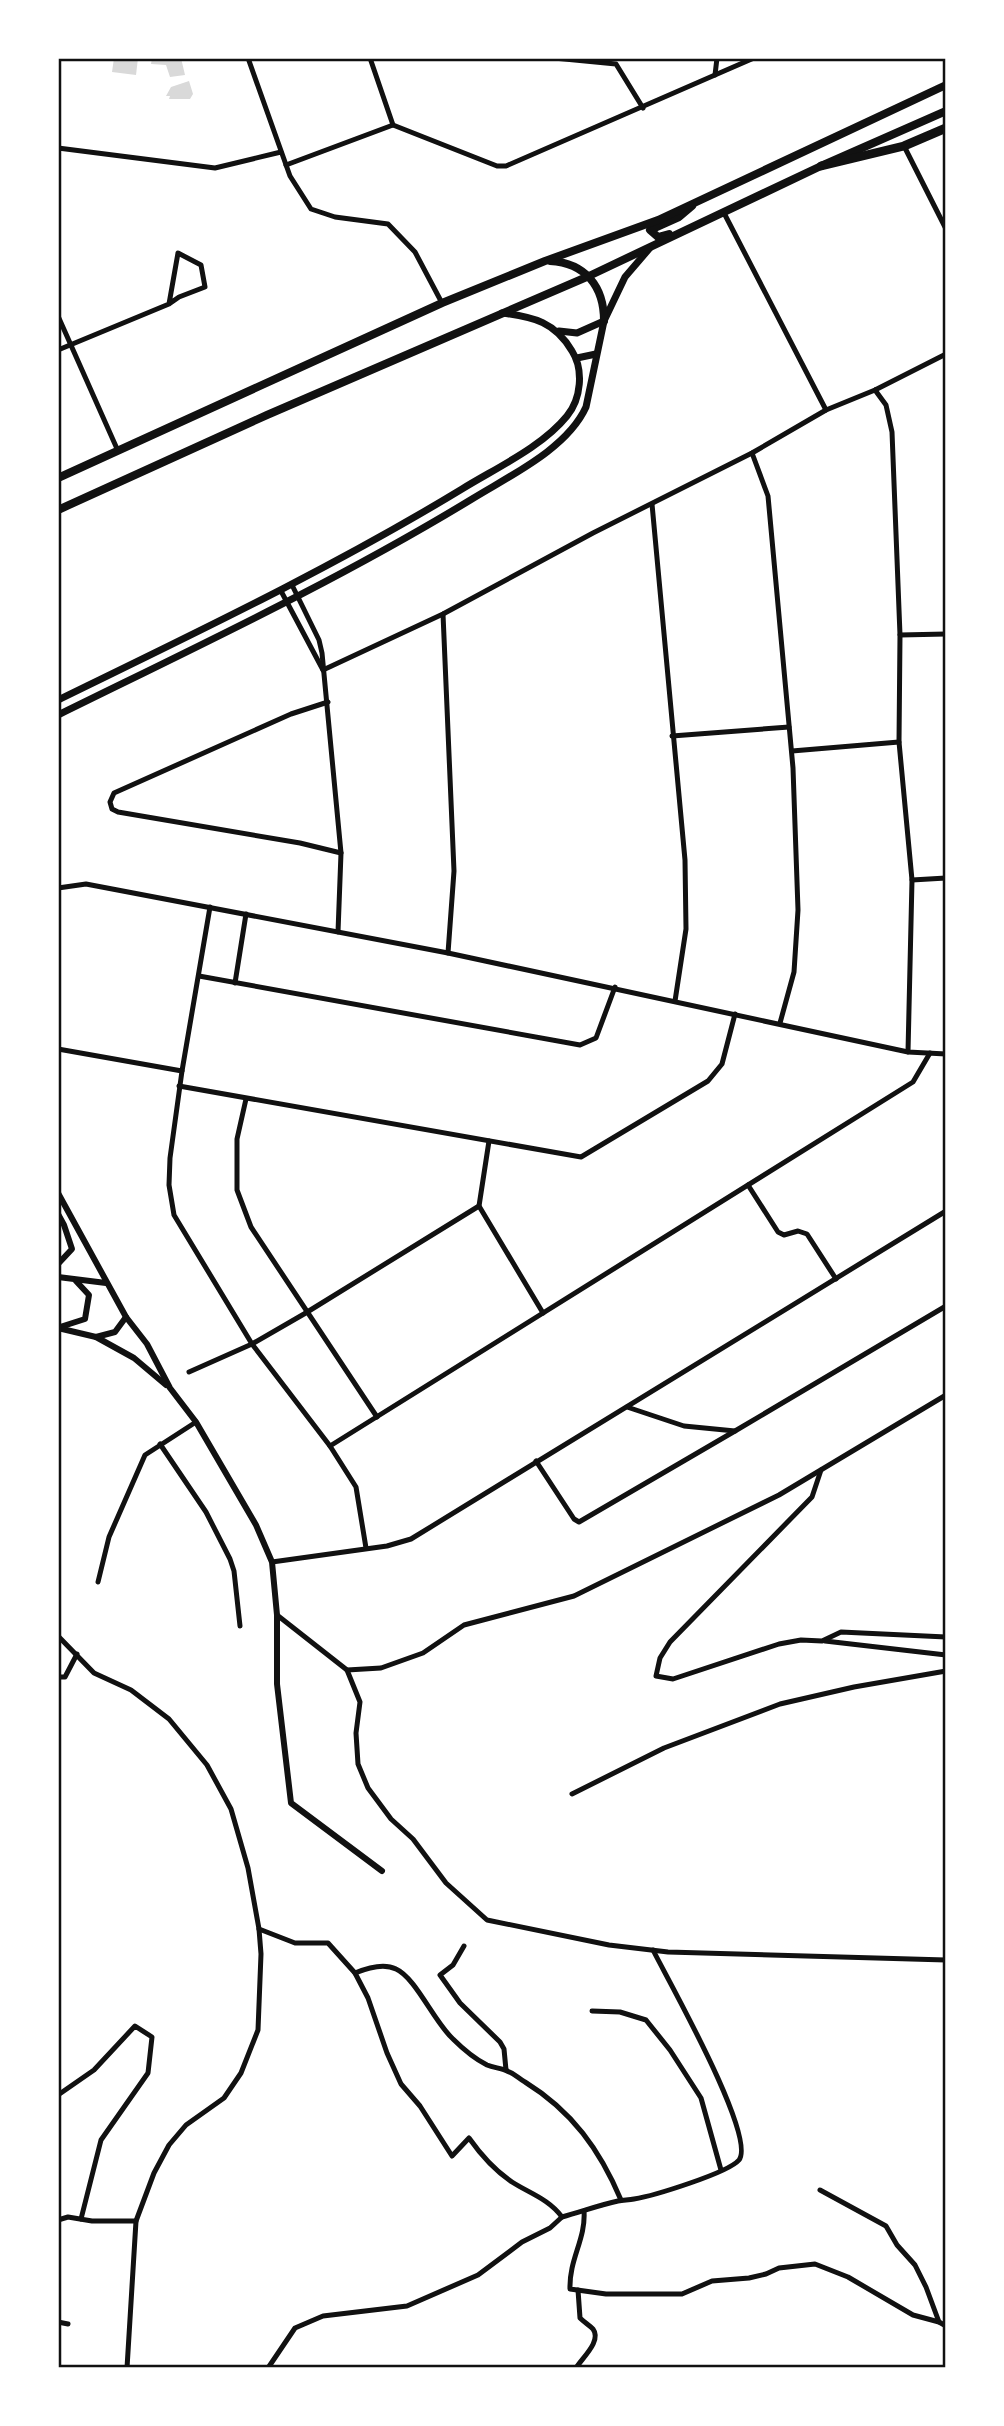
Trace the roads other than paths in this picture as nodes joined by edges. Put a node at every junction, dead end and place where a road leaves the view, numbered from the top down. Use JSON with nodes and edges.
{"nodes":[{"id":1,"x":248,"y":58,"type":"edge"},
{"id":2,"x":370,"y":58,"type":"edge"},
{"id":3,"x":554,"y":58,"type":"edge"},
{"id":4,"x":717,"y":58,"type":"edge"},
{"id":5,"x":754,"y":58,"type":"edge"},
{"id":6,"x":715,"y":75,"type":"junction"},
{"id":7,"x":946,"y":85,"type":"edge"},
{"id":8,"x":643,"y":108,"type":"junction"},
{"id":9,"x":946,"y":111,"type":"edge"},
{"id":10,"x":393,"y":125,"type":"junction"},
{"id":11,"x":946,"y":128,"type":"edge"},
{"id":12,"x":904,"y":146,"type":"junction"},
{"id":13,"x":58,"y":148,"type":"edge"},
{"id":14,"x":281,"y":152,"type":"junction"},
{"id":15,"x":286,"y":165,"type":"junction"},
{"id":16,"x":821,"y":166,"type":"junction"},
{"id":17,"x":702,"y":198,"type":"junction"},
{"id":18,"x":724,"y":213,"type":"junction"},
{"id":19,"x":946,"y":229,"type":"edge"},
{"id":20,"x":649,"y":248,"type":"junction"},
{"id":21,"x":545,"y":261,"type":"junction"},
{"id":22,"x":588,"y":276,"type":"junction"},
{"id":23,"x":442,"y":303,"type":"junction"},
{"id":24,"x":169,"y":304,"type":"junction"},
{"id":25,"x":501,"y":313,"type":"junction"},
{"id":26,"x":58,"y":316,"type":"edge"},
{"id":27,"x":604,"y":321,"type":"junction"},
{"id":28,"x":556,"y":330,"type":"junction"},
{"id":29,"x":69,"y":345,"type":"junction"},
{"id":30,"x":58,"y":350,"type":"edge"},
{"id":31,"x":596,"y":354,"type":"junction"},
{"id":32,"x":944,"y":355,"type":"edge"},
{"id":33,"x":577,"y":358,"type":"junction"},
{"id":34,"x":946,"y":363,"type":"edge"},
{"id":35,"x":875,"y":390,"type":"junction"},
{"id":36,"x":825,"y":410,"type":"junction"},
{"id":37,"x":118,"y":451,"type":"junction"},
{"id":38,"x":752,"y":453,"type":"junction"},
{"id":39,"x":58,"y":478,"type":"edge"},
{"id":40,"x":652,"y":503,"type":"junction"},
{"id":41,"x":58,"y":510,"type":"edge"},
{"id":42,"x":292,"y":585,"type":"junction"},
{"id":43,"x":281,"y":591,"type":"junction"},
{"id":44,"x":298,"y":597,"type":"junction"},
{"id":45,"x":287,"y":603,"type":"junction"},
{"id":46,"x":443,"y":614,"type":"junction"},
{"id":47,"x":946,"y":634,"type":"edge"},
{"id":48,"x":900,"y":635,"type":"junction"},
{"id":49,"x":323,"y":670,"type":"junction"},
{"id":50,"x":58,"y":700,"type":"edge"},
{"id":51,"x":328,"y":702,"type":"junction"},
{"id":52,"x":58,"y":715,"type":"edge"},
{"id":53,"x":789,"y":727,"type":"junction"},
{"id":54,"x":672,"y":736,"type":"junction"},
{"id":55,"x":900,"y":742,"type":"junction"},
{"id":56,"x":792,"y":751,"type":"junction"},
{"id":57,"x":341,"y":853,"type":"junction"},
{"id":58,"x":946,"y":878,"type":"edge"},
{"id":59,"x":912,"y":880,"type":"junction"},
{"id":60,"x":58,"y":888,"type":"edge"},
{"id":61,"x":210,"y":907,"type":"junction"},
{"id":62,"x":246,"y":914,"type":"junction"},
{"id":63,"x":338,"y":932,"type":"junction"},
{"id":64,"x":448,"y":953,"type":"junction"},
{"id":65,"x":199,"y":976,"type":"junction"},
{"id":66,"x":235,"y":983,"type":"junction"},
{"id":67,"x":615,"y":987,"type":"junction"},
{"id":68,"x":675,"y":1000,"type":"junction"},
{"id":69,"x":735,"y":1014,"type":"junction"},
{"id":70,"x":780,"y":1023,"type":"junction"},
{"id":71,"x":58,"y":1049,"type":"edge"},
{"id":72,"x":908,"y":1052,"type":"junction"},
{"id":73,"x":930,"y":1053,"type":"junction"},
{"id":74,"x":946,"y":1054,"type":"edge"},
{"id":75,"x":182,"y":1071,"type":"junction"},
{"id":76,"x":179,"y":1086,"type":"junction"},
{"id":77,"x":246,"y":1099,"type":"junction"},
{"id":78,"x":489,"y":1141,"type":"junction"},
{"id":79,"x":748,"y":1185,"type":"junction"},
{"id":80,"x":58,"y":1193,"type":"edge"},
{"id":81,"x":479,"y":1206,"type":"junction"},
{"id":82,"x":946,"y":1211,"type":"edge"},
{"id":83,"x":58,"y":1214,"type":"edge"},
{"id":84,"x":58,"y":1264,"type":"edge"},
{"id":85,"x":58,"y":1277,"type":"edge"},
{"id":86,"x":836,"y":1279,"type":"junction"},
{"id":87,"x":76,"y":1281,"type":"junction"},
{"id":88,"x":106,"y":1283,"type":"junction"},
{"id":89,"x":946,"y":1306,"type":"edge"},
{"id":90,"x":306,"y":1312,"type":"junction"},
{"id":91,"x":543,"y":1313,"type":"junction"},
{"id":92,"x":126,"y":1317,"type":"junction"},
{"id":93,"x":58,"y":1328,"type":"edge"},
{"id":94,"x":96,"y":1337,"type":"junction"},
{"id":95,"x":252,"y":1344,"type":"junction"},
{"id":96,"x":189,"y":1373,"type":"dead end"},
{"id":97,"x":170,"y":1388,"type":"junction"},
{"id":98,"x":946,"y":1395,"type":"edge"},
{"id":99,"x":627,"y":1406,"type":"junction"},
{"id":100,"x":377,"y":1417,"type":"junction"},
{"id":101,"x":196,"y":1422,"type":"junction"},
{"id":102,"x":735,"y":1432,"type":"junction"},
{"id":103,"x":160,"y":1444,"type":"junction"},
{"id":104,"x":330,"y":1446,"type":"junction"},
{"id":105,"x":536,"y":1461,"type":"junction"},
{"id":106,"x":821,"y":1470,"type":"junction"},
{"id":107,"x":366,"y":1548,"type":"junction"},
{"id":108,"x":272,"y":1562,"type":"junction"},
{"id":109,"x":98,"y":1582,"type":"dead end"},
{"id":110,"x":277,"y":1615,"type":"junction"},
{"id":111,"x":240,"y":1626,"type":"dead end"},
{"id":112,"x":58,"y":1636,"type":"edge"},
{"id":113,"x":946,"y":1637,"type":"edge"},
{"id":114,"x":822,"y":1641,"type":"junction"},
{"id":115,"x":77,"y":1654,"type":"junction"},
{"id":116,"x":946,"y":1655,"type":"edge"},
{"id":117,"x":347,"y":1670,"type":"junction"},
{"id":118,"x":946,"y":1671,"type":"edge"},
{"id":119,"x":58,"y":1677,"type":"edge"},
{"id":120,"x":572,"y":1794,"type":"dead end"},
{"id":121,"x":382,"y":1871,"type":"dead end"},
{"id":122,"x":259,"y":1929,"type":"junction"},
{"id":123,"x":464,"y":1946,"type":"dead end"},
{"id":124,"x":653,"y":1950,"type":"junction"},
{"id":125,"x":946,"y":1960,"type":"edge"},
{"id":126,"x":355,"y":1973,"type":"junction"},
{"id":127,"x":592,"y":2011,"type":"dead end"},
{"id":128,"x":506,"y":2070,"type":"junction"},
{"id":129,"x":58,"y":2095,"type":"edge"},
{"id":130,"x":721,"y":2170,"type":"junction"},
{"id":131,"x":820,"y":2190,"type":"dead end"},
{"id":132,"x":621,"y":2200,"type":"junction"},
{"id":133,"x":584,"y":2211,"type":"junction"},
{"id":134,"x":562,"y":2217,"type":"junction"},
{"id":135,"x":58,"y":2220,"type":"edge"},
{"id":136,"x":81,"y":2220,"type":"junction"},
{"id":137,"x":136,"y":2221,"type":"junction"},
{"id":138,"x":578,"y":2290,"type":"junction"},
{"id":139,"x":58,"y":2322,"type":"edge"},
{"id":140,"x":939,"y":2322,"type":"junction"},
{"id":141,"x":68,"y":2324,"type":"dead end"},
{"id":142,"x":946,"y":2326,"type":"edge"},
{"id":143,"x":127,"y":2368,"type":"edge"},
{"id":144,"x":268,"y":2368,"type":"edge"},
{"id":145,"x":576,"y":2368,"type":"edge"}],
"edges":[{"from":1,"to":14,"type":"street"},
{"from":2,"to":10,"type":"street"},
{"from":3,"to":8,"type":"street"},
{"from":4,"to":6,"type":"street"},
{"from":5,"to":6,"type":"street"},
{"from":6,"to":8,"type":"street"},
{"from":7,"to":17,"type":"highway"},
{"from":8,"to":10,"type":"street"},
{"from":9,"to":16,"type":"highway"},
{"from":10,"to":15,"type":"street"},
{"from":11,"to":12,"type":"highway"},
{"from":12,"to":16,"type":"highway"},
{"from":12,"to":19,"type":"street"},
{"from":13,"to":14,"type":"street"},
{"from":14,"to":15,"type":"street"},
{"from":15,"to":23,"type":"street"},
{"from":16,"to":18,"type":"highway"},
{"from":17,"to":18,"type":"highway"},
{"from":17,"to":21,"type":"highway"},
{"from":18,"to":20,"type":"highway"},
{"from":18,"to":36,"type":"street"},
{"from":20,"to":22,"type":"highway"},
{"from":20,"to":27,"type":"main road"},
{"from":21,"to":22,"type":"highway"},
{"from":21,"to":23,"type":"highway"},
{"from":22,"to":25,"type":"highway"},
{"from":22,"to":27,"type":"highway"},
{"from":23,"to":37,"type":"highway"},
{"from":24,"to":24,"type":"street"},
{"from":24,"to":29,"type":"street"},
{"from":25,"to":28,"type":"main road"},
{"from":25,"to":41,"type":"highway"},
{"from":26,"to":29,"type":"street"},
{"from":27,"to":28,"type":"main road"},
{"from":27,"to":31,"type":"main road"},
{"from":28,"to":33,"type":"main road"},
{"from":29,"to":30,"type":"street"},
{"from":29,"to":37,"type":"street"},
{"from":31,"to":33,"type":"main road"},
{"from":31,"to":44,"type":"main road"},
{"from":32,"to":34,"type":"street"},
{"from":32,"to":35,"type":"street"},
{"from":33,"to":42,"type":"main road"},
{"from":35,"to":36,"type":"street"},
{"from":35,"to":48,"type":"street"},
{"from":36,"to":38,"type":"street"},
{"from":37,"to":39,"type":"highway"},
{"from":38,"to":40,"type":"street"},
{"from":38,"to":53,"type":"street"},
{"from":40,"to":46,"type":"street"},
{"from":40,"to":54,"type":"street"},
{"from":42,"to":43,"type":"main road"},
{"from":42,"to":44,"type":"street"},
{"from":43,"to":45,"type":"street"},
{"from":43,"to":50,"type":"main road"},
{"from":44,"to":45,"type":"main road"},
{"from":44,"to":49,"type":"street"},
{"from":45,"to":49,"type":"street"},
{"from":45,"to":52,"type":"main road"},
{"from":46,"to":49,"type":"street"},
{"from":46,"to":64,"type":"street"},
{"from":47,"to":48,"type":"street"},
{"from":48,"to":55,"type":"street"},
{"from":49,"to":51,"type":"street"},
{"from":51,"to":57,"type":"street"},
{"from":51,"to":57,"type":"street"},
{"from":53,"to":54,"type":"street"},
{"from":53,"to":56,"type":"street"},
{"from":54,"to":68,"type":"street"},
{"from":55,"to":56,"type":"street"},
{"from":55,"to":59,"type":"street"},
{"from":56,"to":70,"type":"street"},
{"from":57,"to":63,"type":"street"},
{"from":58,"to":59,"type":"street"},
{"from":59,"to":72,"type":"street"},
{"from":60,"to":61,"type":"street"},
{"from":61,"to":62,"type":"street"},
{"from":61,"to":65,"type":"street"},
{"from":62,"to":63,"type":"street"},
{"from":62,"to":66,"type":"street"},
{"from":63,"to":64,"type":"street"},
{"from":64,"to":67,"type":"street"},
{"from":65,"to":66,"type":"street"},
{"from":65,"to":75,"type":"street"},
{"from":66,"to":67,"type":"street"},
{"from":67,"to":68,"type":"street"},
{"from":68,"to":69,"type":"street"},
{"from":69,"to":70,"type":"street"},
{"from":69,"to":78,"type":"street"},
{"from":70,"to":72,"type":"street"},
{"from":71,"to":75,"type":"street"},
{"from":72,"to":73,"type":"street"},
{"from":73,"to":74,"type":"street"},
{"from":73,"to":79,"type":"street"},
{"from":75,"to":76,"type":"street"},
{"from":76,"to":77,"type":"street"},
{"from":76,"to":95,"type":"street"},
{"from":77,"to":78,"type":"street"},
{"from":77,"to":90,"type":"street"},
{"from":78,"to":81,"type":"street"},
{"from":79,"to":86,"type":"street"},
{"from":79,"to":91,"type":"street"},
{"from":80,"to":88,"type":"street"},
{"from":81,"to":90,"type":"street"},
{"from":81,"to":91,"type":"street"},
{"from":82,"to":86,"type":"street"},
{"from":83,"to":84,"type":"street"},
{"from":85,"to":87,"type":"street"},
{"from":86,"to":99,"type":"street"},
{"from":87,"to":88,"type":"street"},
{"from":87,"to":93,"type":"street"},
{"from":88,"to":92,"type":"street"},
{"from":89,"to":102,"type":"street"},
{"from":90,"to":95,"type":"street"},
{"from":90,"to":100,"type":"street"},
{"from":91,"to":100,"type":"street"},
{"from":92,"to":94,"type":"street"},
{"from":92,"to":97,"type":"street"},
{"from":93,"to":94,"type":"street"},
{"from":94,"to":97,"type":"street"},
{"from":95,"to":96,"type":"street"},
{"from":95,"to":104,"type":"street"},
{"from":97,"to":101,"type":"street"},
{"from":98,"to":106,"type":"street"},
{"from":99,"to":102,"type":"street"},
{"from":99,"to":105,"type":"street"},
{"from":100,"to":104,"type":"street"},
{"from":101,"to":103,"type":"street"},
{"from":101,"to":108,"type":"street"},
{"from":102,"to":105,"type":"street"},
{"from":103,"to":109,"type":"street"},
{"from":103,"to":111,"type":"street"},
{"from":104,"to":107,"type":"street"},
{"from":105,"to":107,"type":"street"},
{"from":106,"to":114,"type":"street"},
{"from":106,"to":117,"type":"street"},
{"from":107,"to":108,"type":"street"},
{"from":108,"to":110,"type":"street"},
{"from":110,"to":117,"type":"street"},
{"from":110,"to":121,"type":"street"},
{"from":112,"to":115,"type":"street"},
{"from":113,"to":114,"type":"street"},
{"from":114,"to":116,"type":"street"},
{"from":115,"to":119,"type":"street"},
{"from":115,"to":122,"type":"street"},
{"from":117,"to":124,"type":"street"},
{"from":118,"to":120,"type":"street"},
{"from":122,"to":126,"type":"street"},
{"from":122,"to":137,"type":"street"},
{"from":123,"to":128,"type":"street"},
{"from":124,"to":125,"type":"street"},
{"from":124,"to":130,"type":"street"},
{"from":126,"to":128,"type":"street"},
{"from":126,"to":134,"type":"street"},
{"from":127,"to":130,"type":"street"},
{"from":128,"to":132,"type":"street"},
{"from":129,"to":136,"type":"street"},
{"from":130,"to":132,"type":"street"},
{"from":131,"to":140,"type":"street"},
{"from":132,"to":133,"type":"street"},
{"from":133,"to":134,"type":"street"},
{"from":133,"to":138,"type":"street"},
{"from":134,"to":144,"type":"street"},
{"from":135,"to":136,"type":"street"},
{"from":136,"to":137,"type":"street"},
{"from":137,"to":143,"type":"street"},
{"from":138,"to":140,"type":"street"},
{"from":138,"to":145,"type":"street"},
{"from":139,"to":141,"type":"street"},
{"from":140,"to":142,"type":"street"}]}
